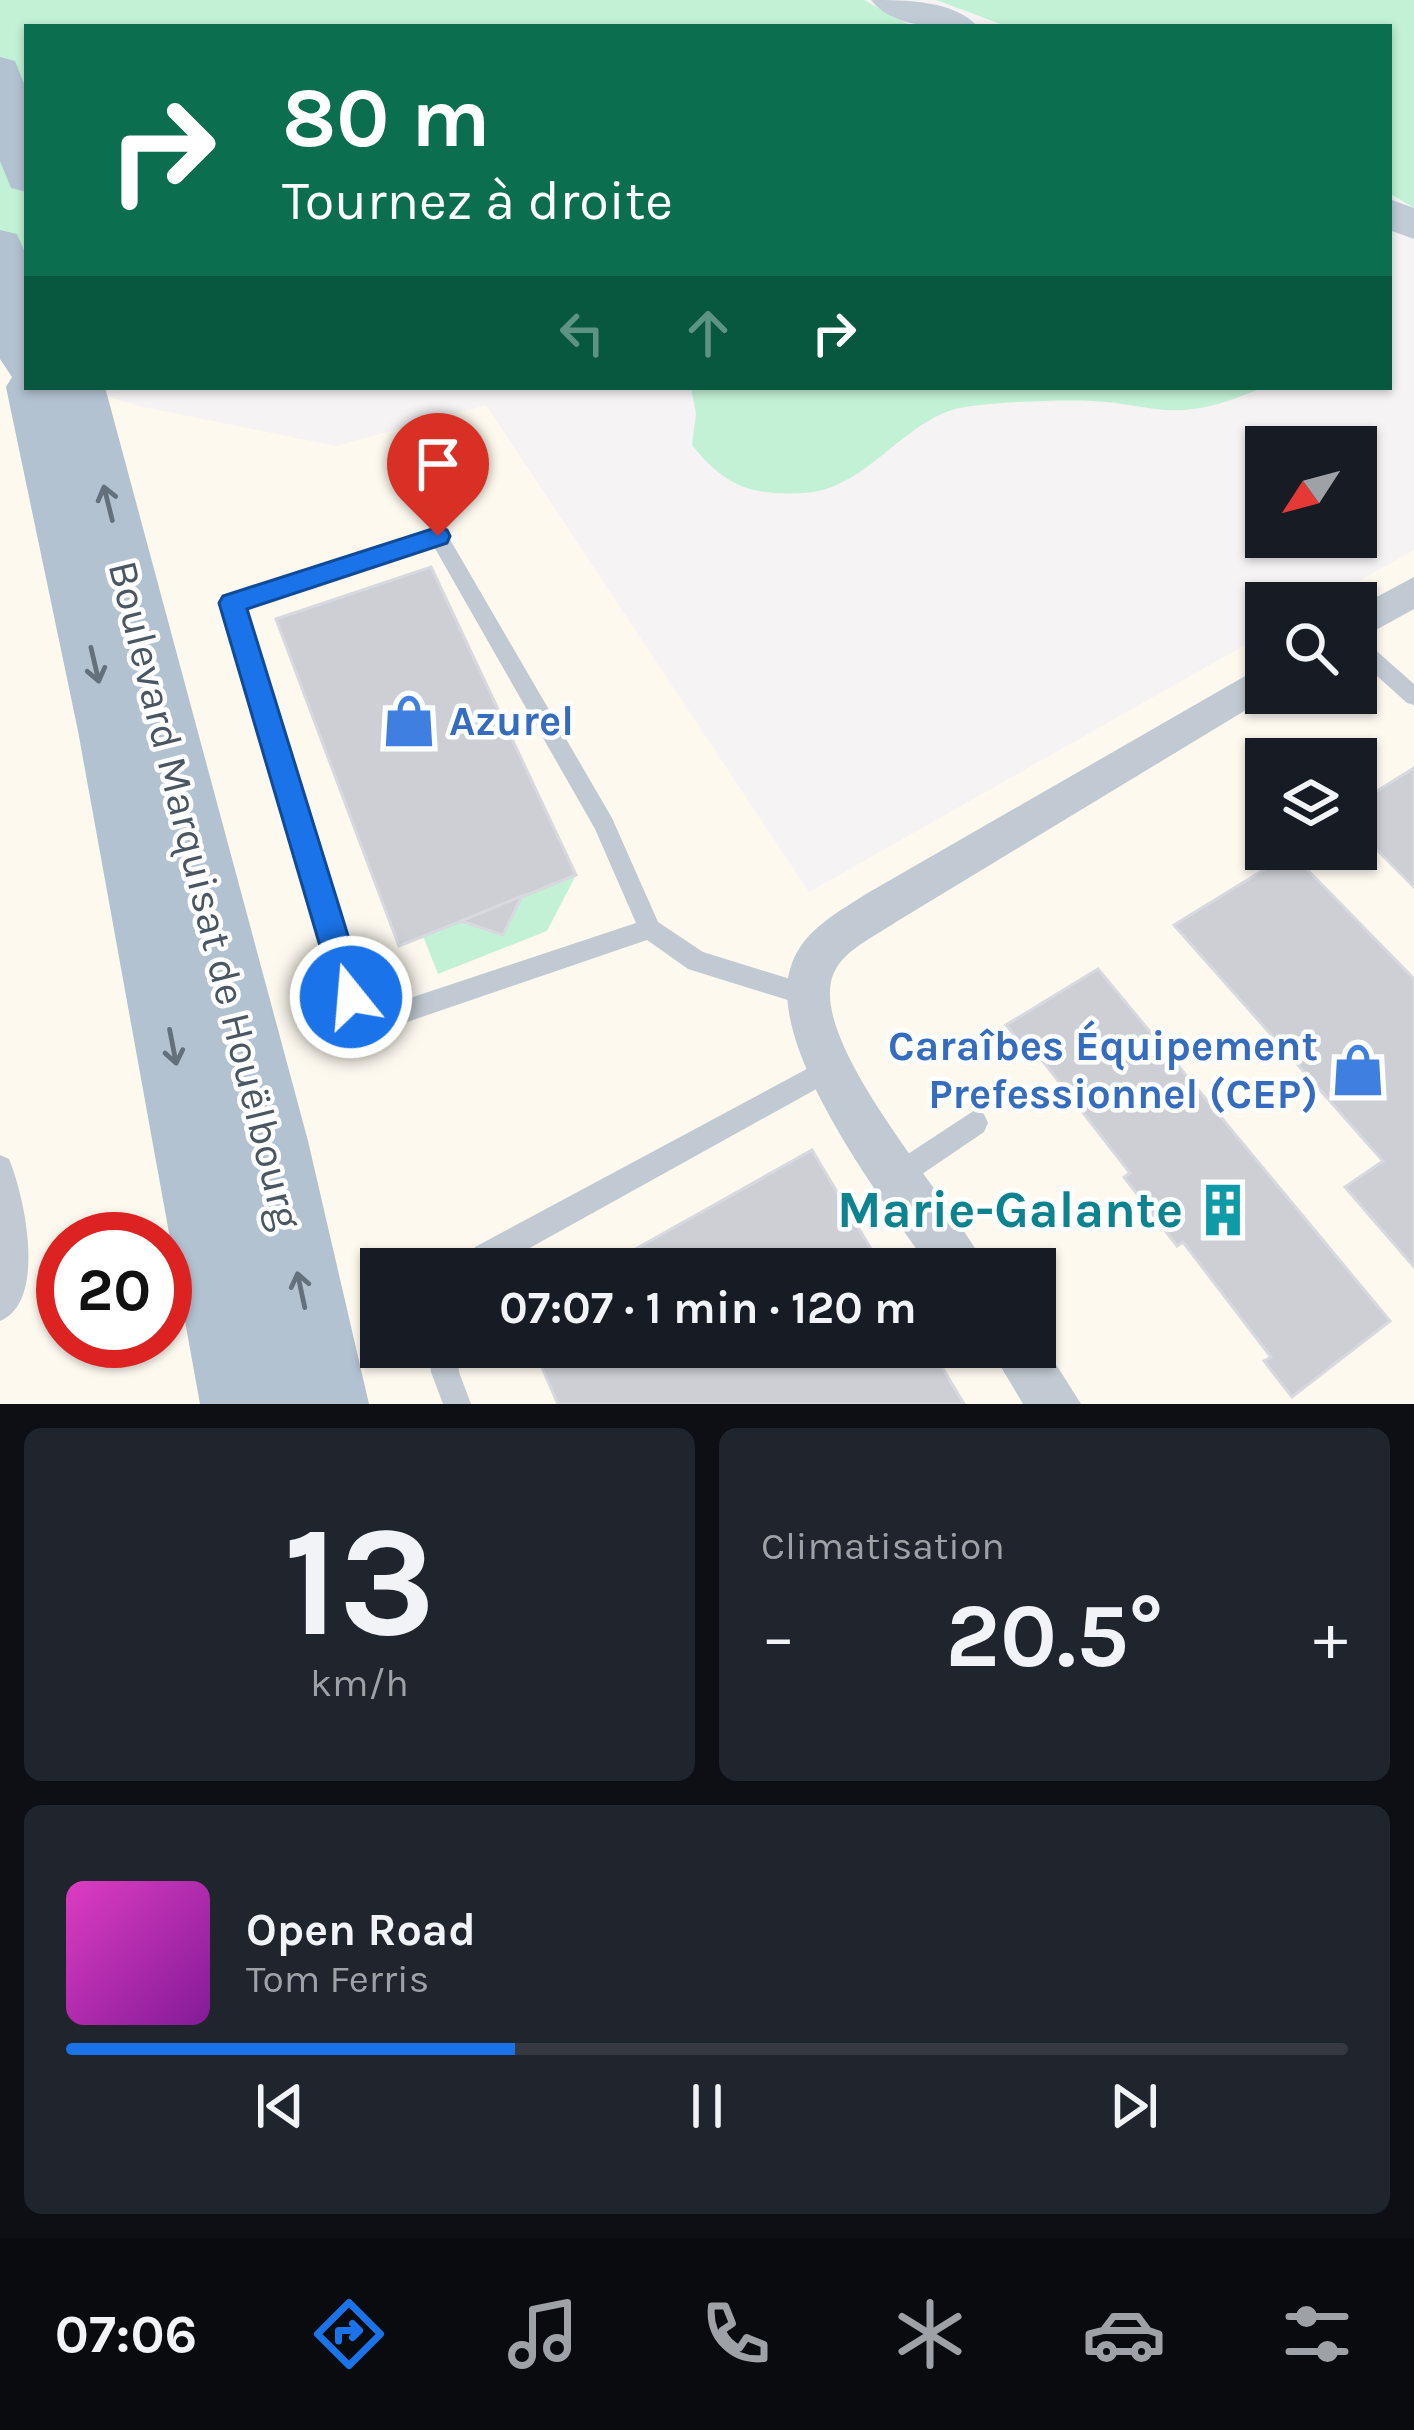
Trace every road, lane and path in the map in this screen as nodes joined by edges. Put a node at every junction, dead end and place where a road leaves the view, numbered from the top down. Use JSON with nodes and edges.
{"nodes":[{"id":1,"x":889,"y":0,"type":"edge"},
{"id":2,"x":950,"y":24,"type":"edge"},
{"id":3,"x":0,"y":70,"type":"edge"},
{"id":4,"x":24,"y":166,"type":"edge"},
{"id":5,"x":0,"y":245,"type":"edge"},
{"id":6,"x":24,"y":351,"type":"edge"},
{"id":7,"x":33,"y":390,"type":"edge"},
{"id":8,"x":80,"y":390,"type":"edge"},
{"id":9,"x":1414,"y":591,"type":"edge"},
{"id":10,"x":1377,"y":613,"type":"edge"},
{"id":11,"x":1377,"y":665,"type":"edge"},
{"id":12,"x":1245,"y":692,"type":"edge"},
{"id":13,"x":1414,"y":698,"type":"edge"},
{"id":14,"x":650,"y":929,"type":"junction"},
{"id":15,"x":807,"y":995,"type":"junction"},
{"id":16,"x":829,"y":1069,"type":"junction"},
{"id":17,"x":975,"y":1123,"type":"dead end"},
{"id":18,"x":0,"y":1168,"type":"edge"},
{"id":19,"x":897,"y":1175,"type":"junction"},
{"id":20,"x":501,"y":1248,"type":"edge"},
{"id":21,"x":947,"y":1248,"type":"edge"},
{"id":22,"x":0,"y":1307,"type":"edge"},
{"id":23,"x":445,"y":1368,"type":"edge"},
{"id":24,"x":1029,"y":1368,"type":"edge"},
{"id":25,"x":243,"y":1404,"type":"edge"},
{"id":26,"x":326,"y":1404,"type":"edge"},
{"id":27,"x":457,"y":1404,"type":"edge"},
{"id":28,"x":1054,"y":1404,"type":"edge"}],
"edges":[{"from":1,"to":2,"type":"street"},
{"from":3,"to":4,"type":"main road"},
{"from":5,"to":6,"type":"main road"},
{"from":7,"to":25,"type":"main road","name":"Boulevard Marquisat de Houëlbourg","one_way":true},
{"from":26,"to":8,"type":"main road","name":"Boulevard Marquisat de Houëlbourg","one_way":true},
{"from":9,"to":10,"type":"street"},
{"from":11,"to":13,"type":"lane"},
{"from":12,"to":15,"type":"street"},
{"from":14,"to":14,"type":"lane"},
{"from":14,"to":15,"type":"lane"},
{"from":15,"to":16,"type":"street"},
{"from":16,"to":19,"type":"street"},
{"from":16,"to":20,"type":"lane"},
{"from":17,"to":19,"type":"lane"},
{"from":18,"to":22,"type":"lane"},
{"from":19,"to":21,"type":"street"},
{"from":23,"to":27,"type":"lane"},
{"from":24,"to":28,"type":"street"}]}
